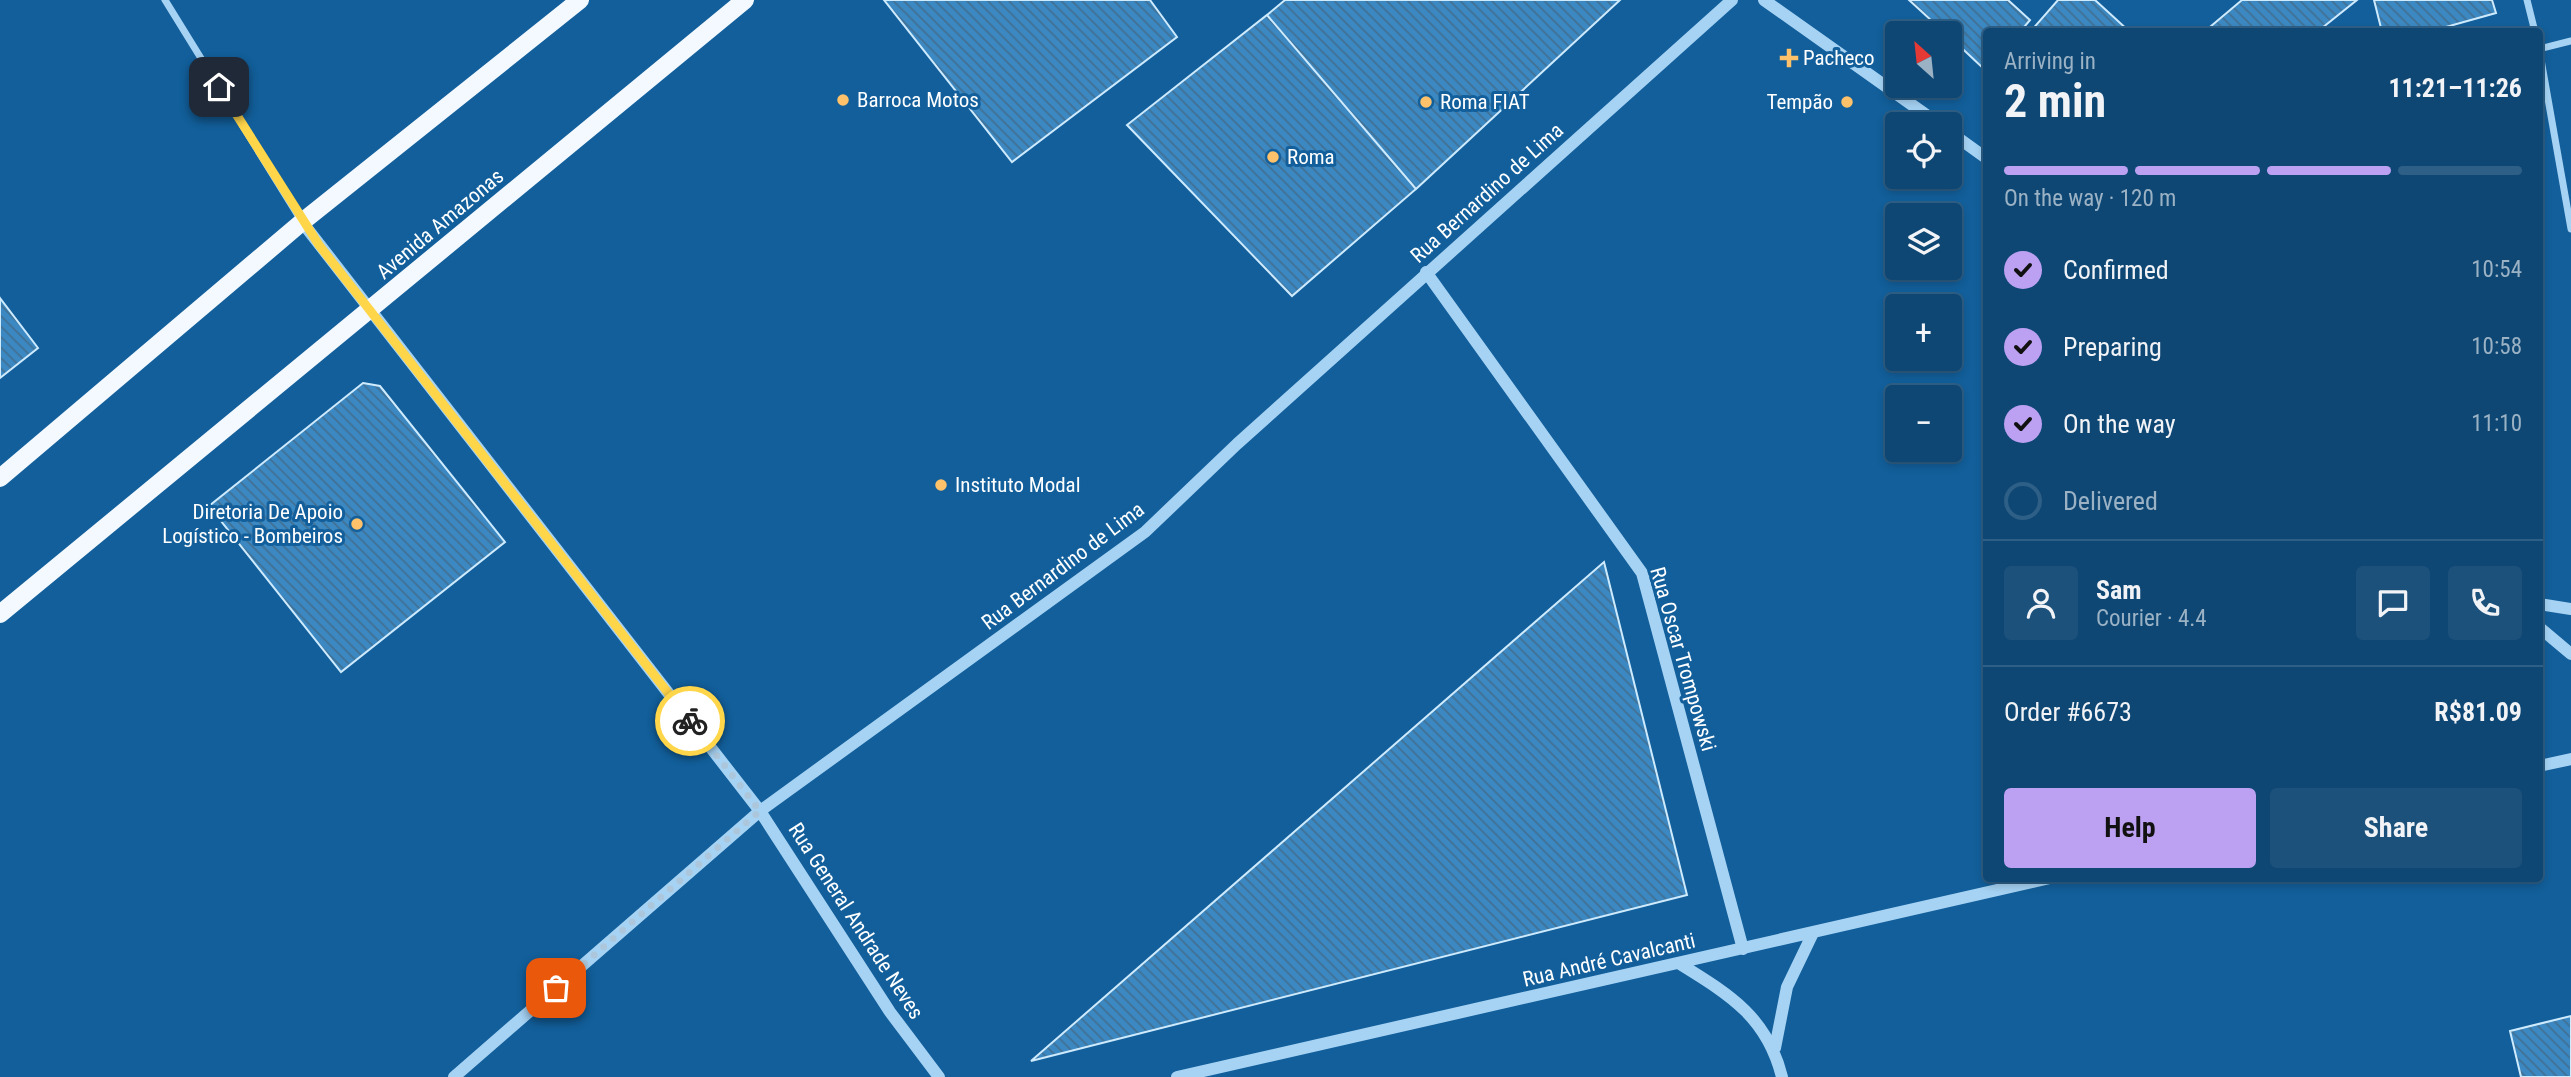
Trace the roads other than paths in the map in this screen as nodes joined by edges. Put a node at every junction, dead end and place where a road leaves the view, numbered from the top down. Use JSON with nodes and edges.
{"nodes":[{"id":1,"x":165,"y":0,"type":"edge"},
{"id":2,"x":580,"y":0,"type":"edge"},
{"id":3,"x":745,"y":0,"type":"edge"},
{"id":4,"x":1732,"y":0,"type":"edge"},
{"id":5,"x":1764,"y":0,"type":"edge"},
{"id":6,"x":2527,"y":0,"type":"edge"},
{"id":7,"x":2534,"y":28,"type":"edge"},
{"id":8,"x":2571,"y":41,"type":"edge"},
{"id":9,"x":2543,"y":47,"type":"edge"},
{"id":10,"x":2543,"y":71,"type":"edge"},
{"id":11,"x":1922,"y":112,"type":"edge"},
{"id":12,"x":1962,"y":141,"type":"edge"},
{"id":13,"x":1983,"y":156,"type":"edge"},
{"id":14,"x":302,"y":222,"type":"junction"},
{"id":15,"x":2571,"y":229,"type":"edge"},
{"id":16,"x":1426,"y":272,"type":"junction"},
{"id":17,"x":369,"y":312,"type":"junction"},
{"id":18,"x":0,"y":478,"type":"edge"},
{"id":19,"x":2543,"y":605,"type":"edge"},
{"id":20,"x":2571,"y":609,"type":"edge"},
{"id":21,"x":0,"y":614,"type":"edge"},
{"id":22,"x":2543,"y":631,"type":"edge"},
{"id":23,"x":2571,"y":654,"type":"edge"},
{"id":24,"x":2571,"y":758,"type":"edge"},
{"id":25,"x":2543,"y":765,"type":"edge"},
{"id":26,"x":760,"y":811,"type":"junction"},
{"id":27,"x":2033,"y":882,"type":"edge"},
{"id":28,"x":1813,"y":933,"type":"junction"},
{"id":29,"x":1743,"y":949,"type":"junction"},
{"id":30,"x":1680,"y":964,"type":"junction"},
{"id":31,"x":1775,"y":1048,"type":"junction"},
{"id":32,"x":454,"y":1077,"type":"edge"},
{"id":33,"x":939,"y":1077,"type":"edge"},
{"id":34,"x":1177,"y":1077,"type":"edge"},
{"id":35,"x":1782,"y":1077,"type":"edge"}],
"edges":[{"from":1,"to":14,"type":"street"},
{"from":2,"to":14,"type":"main road"},
{"from":3,"to":17,"type":"main road","name":"Avenida Amazonas"},
{"from":4,"to":16,"type":"street","name":"Rua Bernardino de Lima"},
{"from":5,"to":11,"type":"street"},
{"from":6,"to":7,"type":"street"},
{"from":8,"to":9,"type":"street"},
{"from":10,"to":15,"type":"street"},
{"from":12,"to":13,"type":"street"},
{"from":14,"to":17,"type":"street","name":"Rua General Andrade Neves"},
{"from":14,"to":18,"type":"main road"},
{"from":16,"to":26,"type":"street","name":"Rua Bernardino de Lima"},
{"from":16,"to":29,"type":"street","name":"Rua Oscar Trompowski"},
{"from":17,"to":21,"type":"main road","name":"Avenida Amazonas"},
{"from":17,"to":26,"type":"street","name":"Rua General Andrade Neves"},
{"from":19,"to":20,"type":"street"},
{"from":22,"to":23,"type":"street"},
{"from":24,"to":25,"type":"street"},
{"from":26,"to":32,"type":"street","name":"Rua Bernardino de Lima"},
{"from":26,"to":33,"type":"street","name":"Rua General Andrade Neves"},
{"from":27,"to":28,"type":"street","name":"Rua André Cavalcanti"},
{"from":28,"to":29,"type":"street","name":"Rua André Cavalcanti"},
{"from":28,"to":31,"type":"street"},
{"from":29,"to":30,"type":"street","name":"Rua André Cavalcanti"},
{"from":30,"to":31,"type":"street"},
{"from":30,"to":34,"type":"street","name":"Rua André Cavalcanti"},
{"from":31,"to":35,"type":"street"}]}
